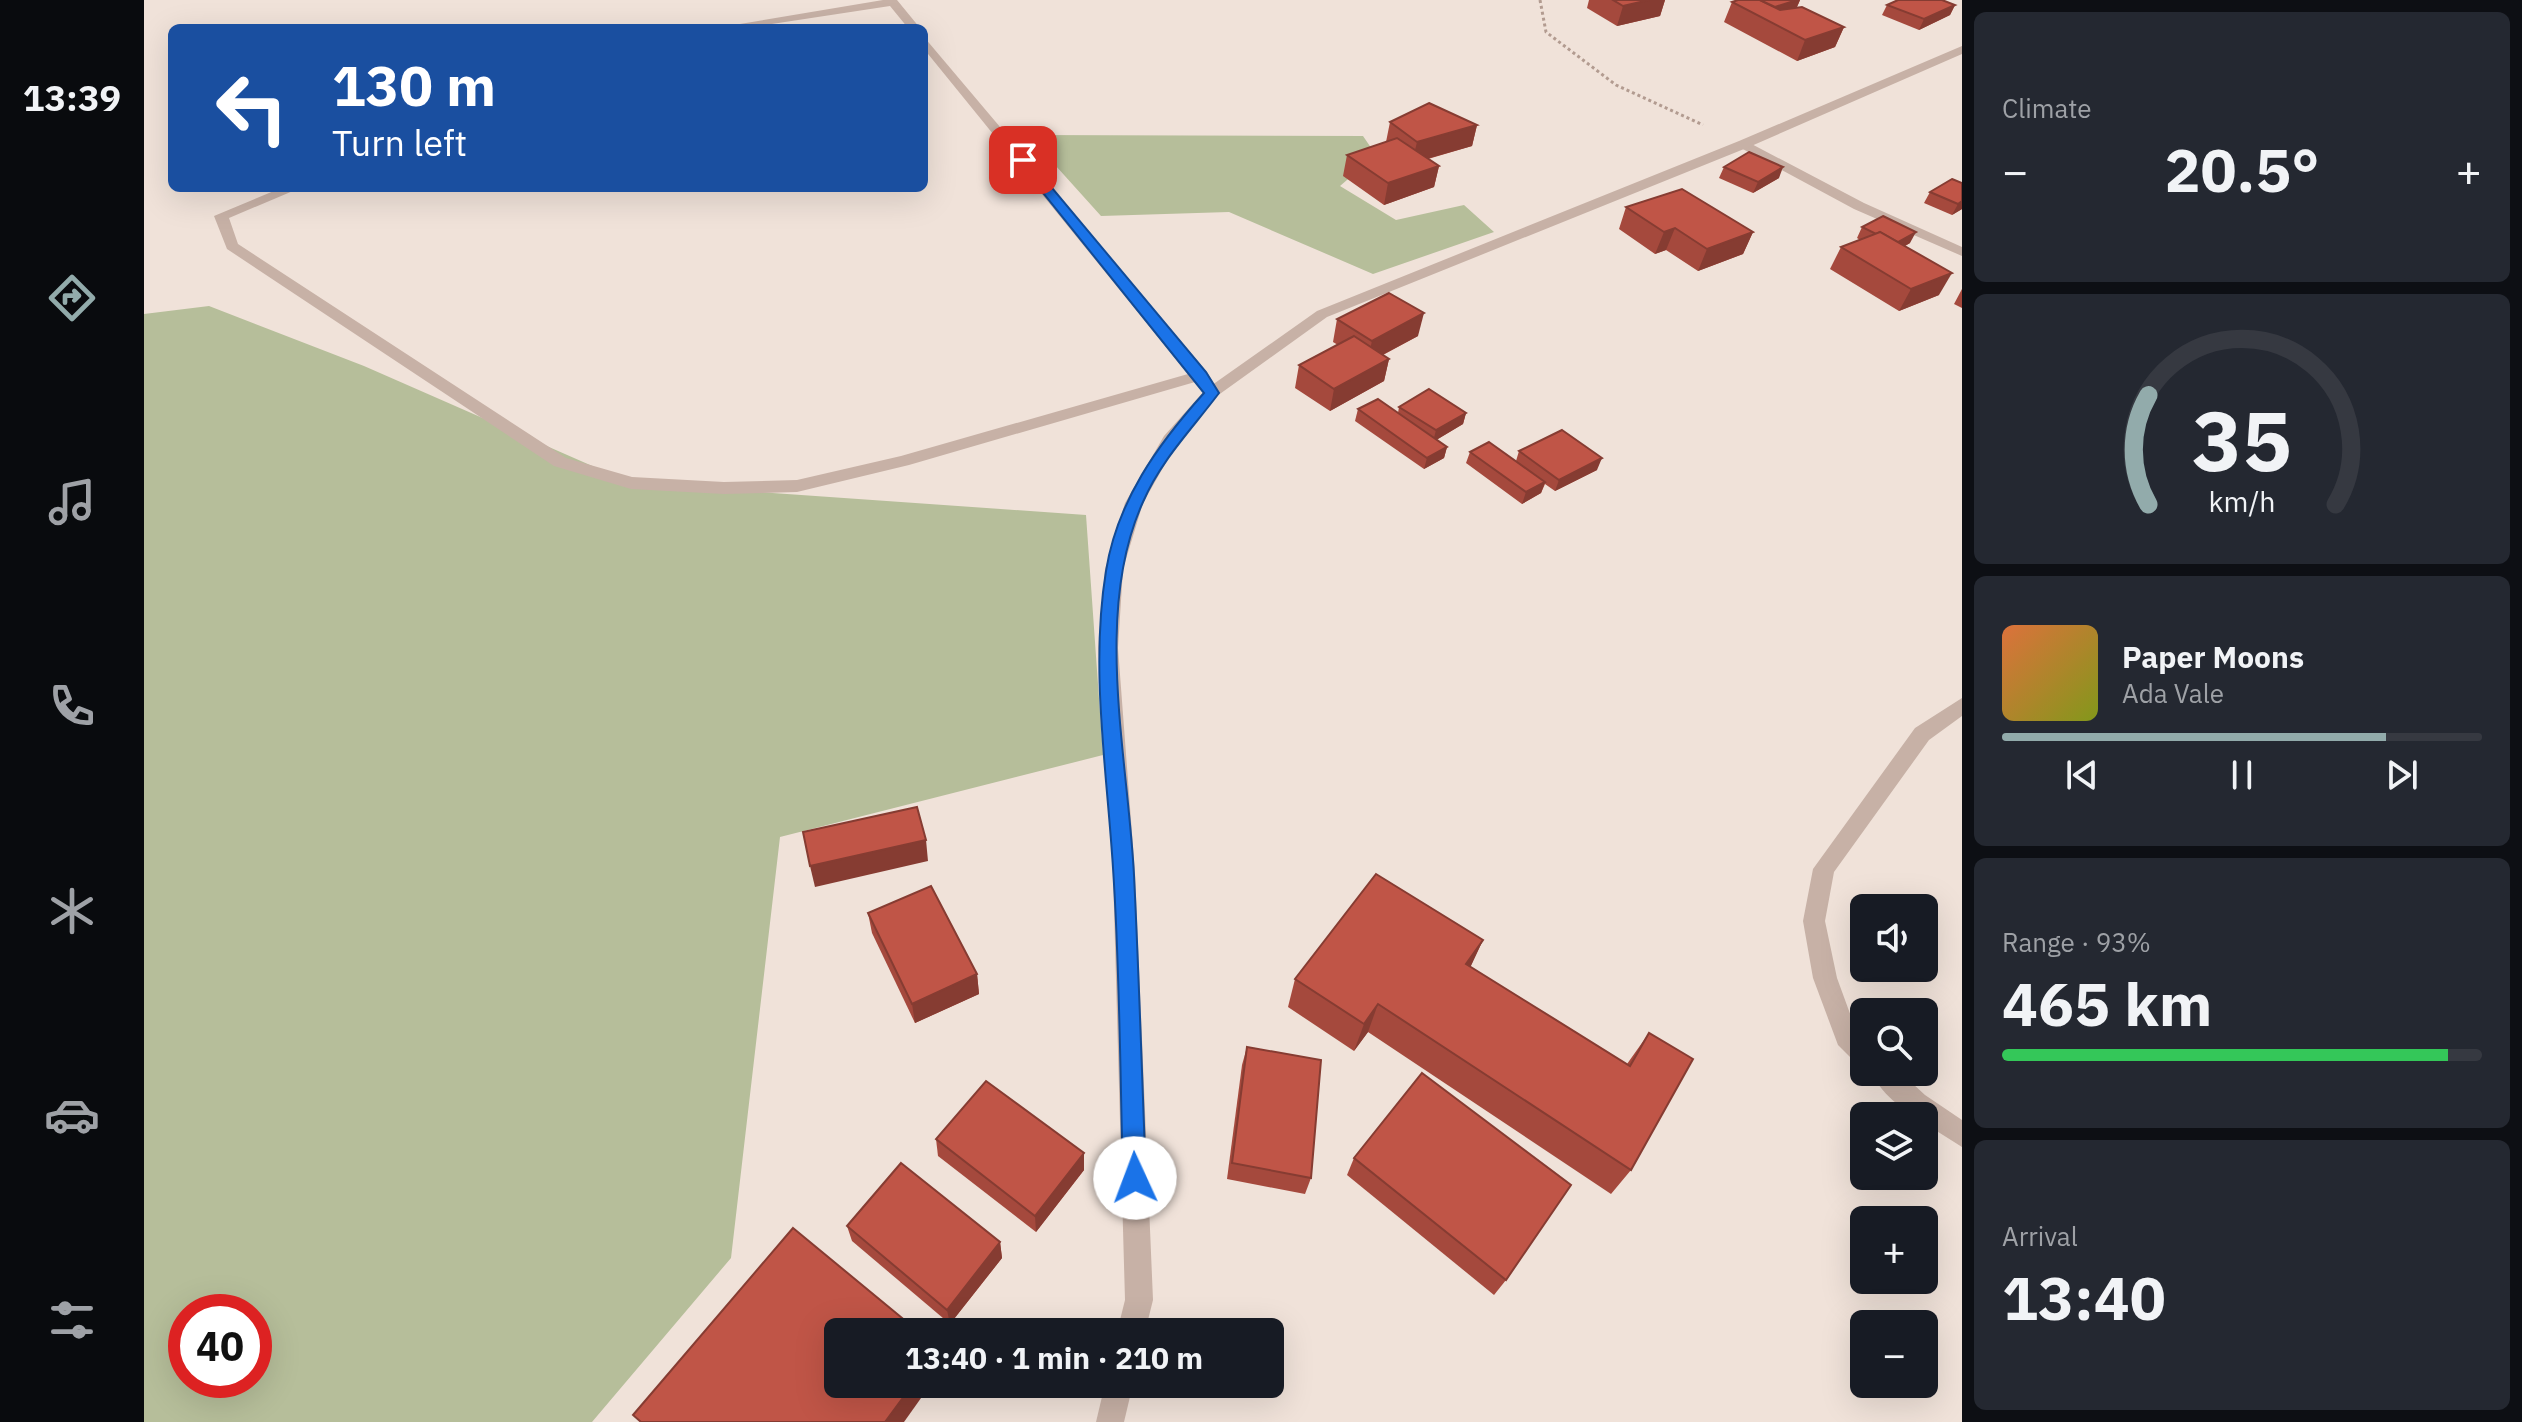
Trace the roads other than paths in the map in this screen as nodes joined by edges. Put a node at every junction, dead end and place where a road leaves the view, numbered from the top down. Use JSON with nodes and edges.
{"nodes":[{"id":1,"x":891,"y":1,"type":"edge"},
{"id":2,"x":747,"y":24,"type":"edge"},
{"id":3,"x":911,"y":24,"type":"edge"},
{"id":4,"x":928,"y":46,"type":"edge"},
{"id":5,"x":1962,"y":50,"type":"edge"},
{"id":6,"x":1744,"y":144,"type":"junction"},
{"id":7,"x":283,"y":192,"type":"edge"},
{"id":8,"x":1962,"y":252,"type":"edge"},
{"id":9,"x":1201,"y":375,"type":"junction"},
{"id":10,"x":1211,"y":393,"type":"junction"},
{"id":11,"x":1962,"y":706,"type":"edge"},
{"id":12,"x":1850,"y":1041,"type":"edge"},
{"id":13,"x":1898,"y":1086,"type":"edge"},
{"id":14,"x":1962,"y":1135,"type":"edge"},
{"id":15,"x":1134,"y":1318,"type":"edge"},
{"id":16,"x":1116,"y":1398,"type":"edge"},
{"id":17,"x":1110,"y":1422,"type":"edge"}],
"edges":[{"from":1,"to":2,"type":"street"},
{"from":1,"to":3,"type":"street"},
{"from":4,"to":9,"type":"street"},
{"from":5,"to":6,"type":"street"},
{"from":6,"to":8,"type":"street"},
{"from":6,"to":10,"type":"street"},
{"from":7,"to":9,"type":"street"},
{"from":9,"to":10,"type":"street"},
{"from":10,"to":15,"type":"street"},
{"from":11,"to":12,"type":"street"},
{"from":13,"to":14,"type":"street"},
{"from":16,"to":17,"type":"street"}]}
